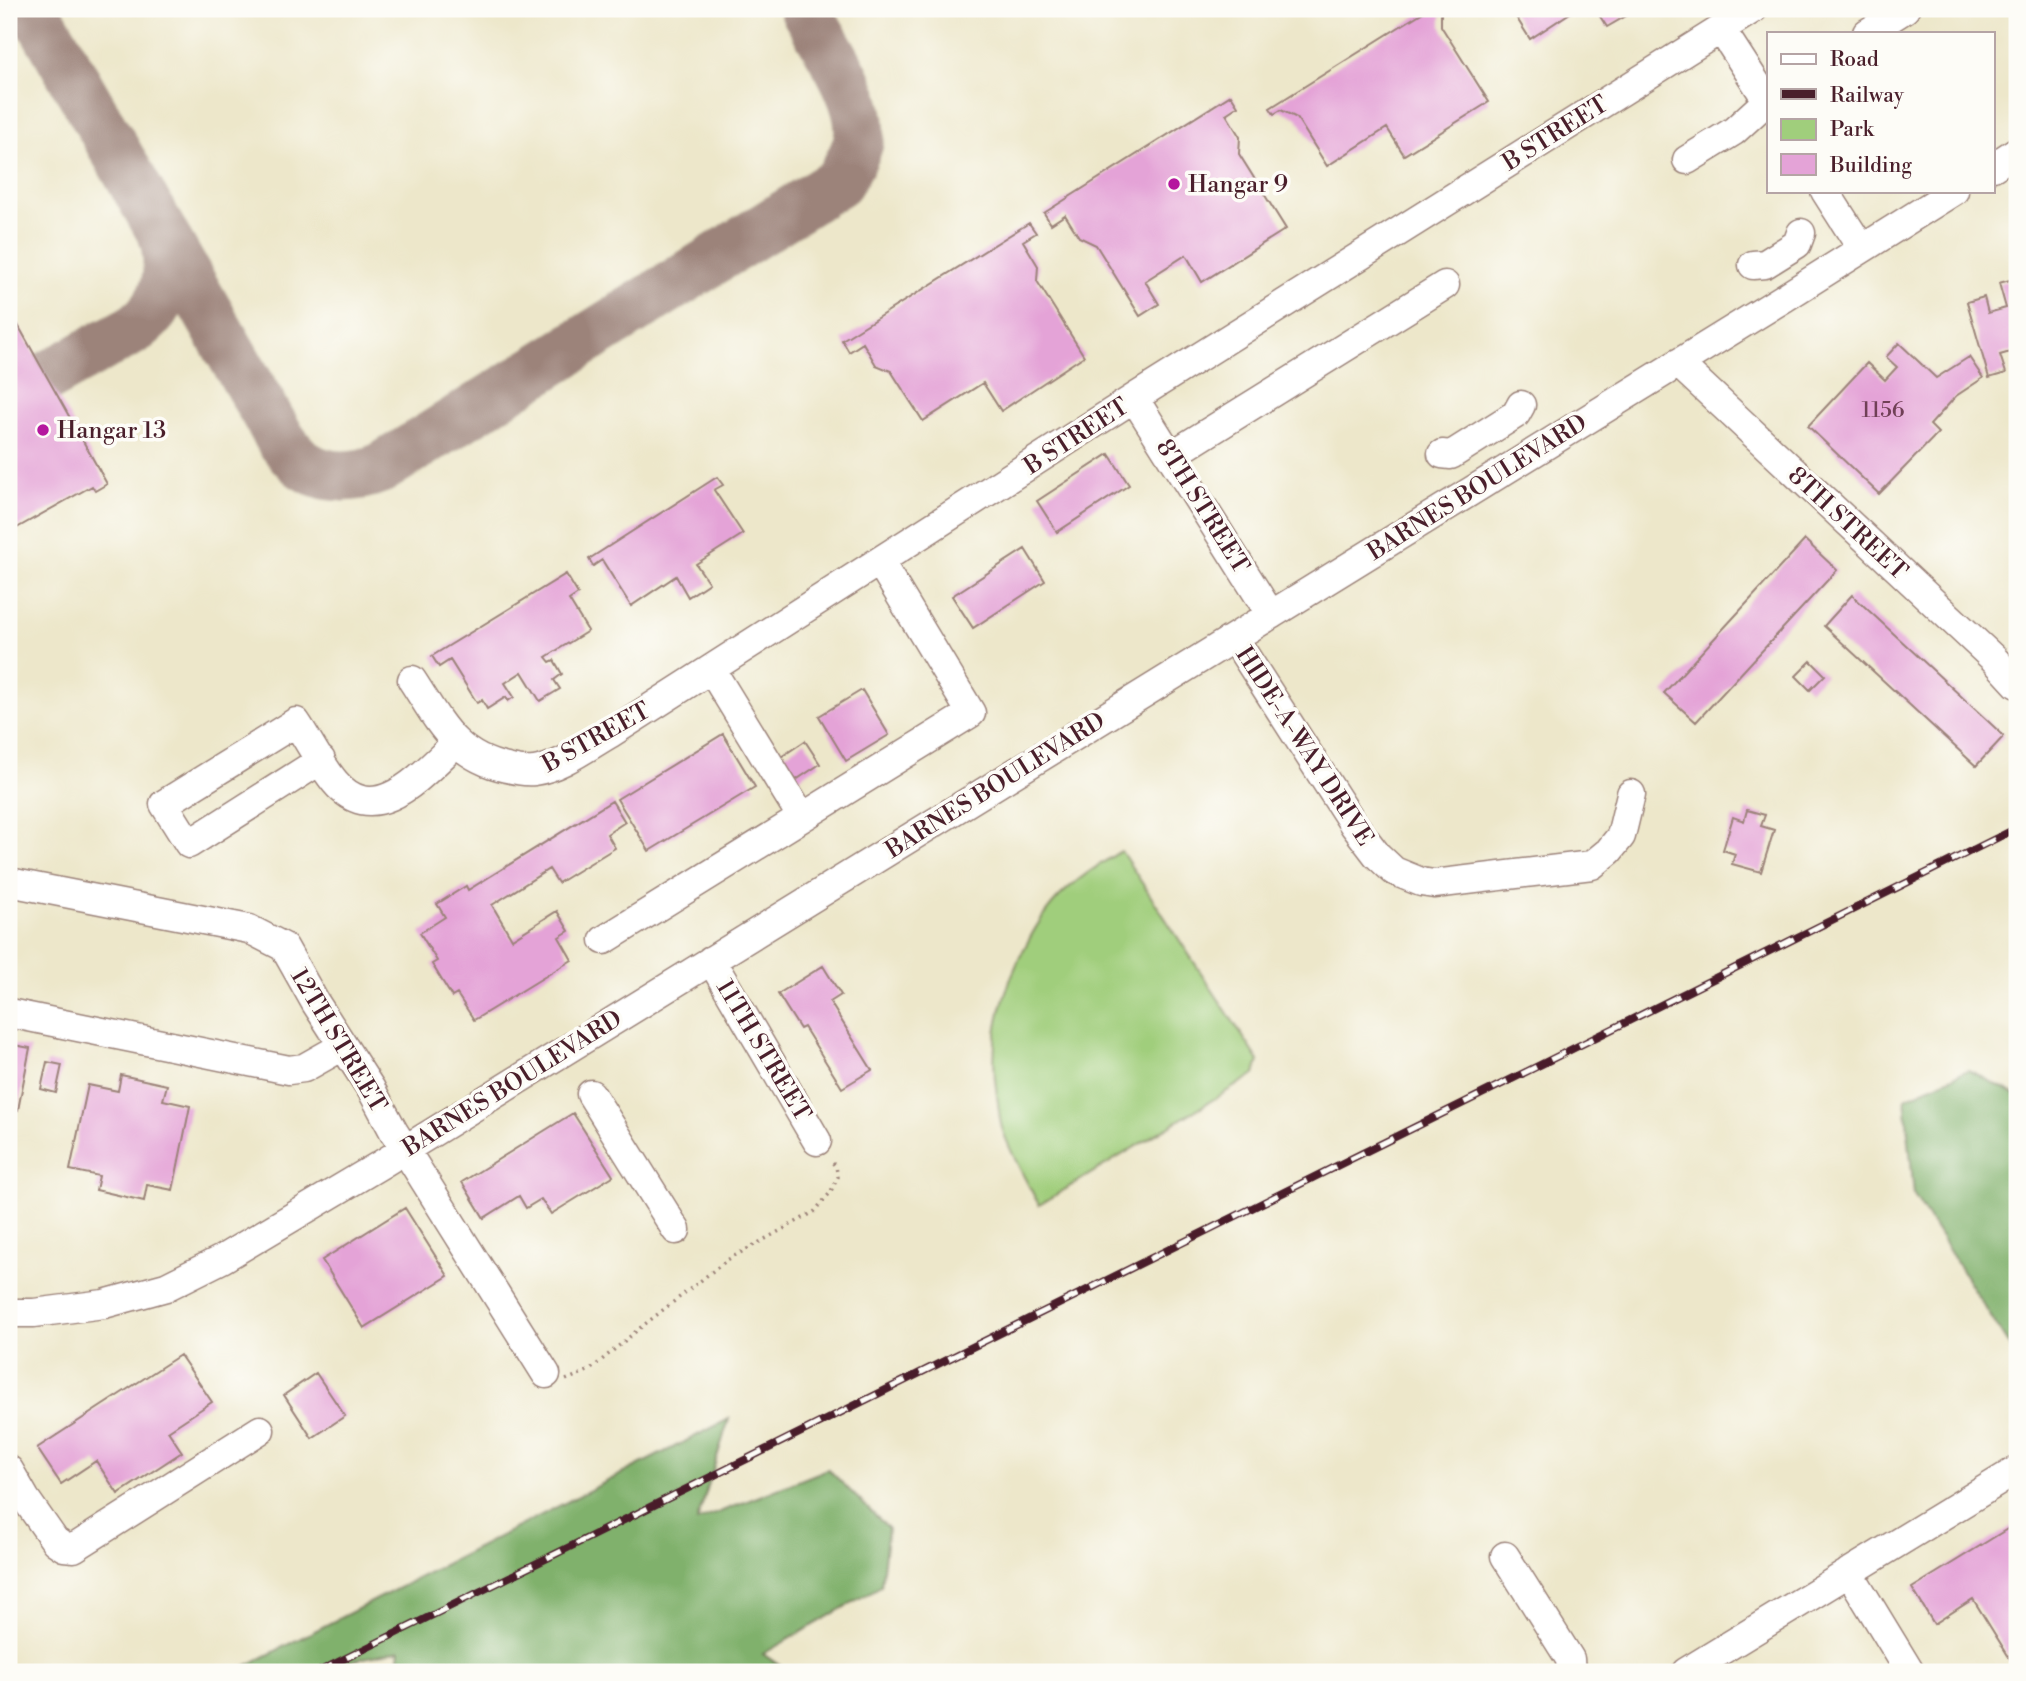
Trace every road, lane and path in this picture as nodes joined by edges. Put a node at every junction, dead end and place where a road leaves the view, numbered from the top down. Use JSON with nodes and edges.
{"nodes":[{"id":1,"x":1753,"y":9,"type":"edge"},
{"id":2,"x":1905,"y":9,"type":"edge"},
{"id":3,"x":1721,"y":29,"type":"junction"},
{"id":4,"x":1869,"y":32,"type":"edge"},
{"id":5,"x":1767,"y":99,"type":"edge"},
{"id":6,"x":1767,"y":102,"type":"edge"},
{"id":7,"x":2017,"y":151,"type":"edge"},
{"id":8,"x":1687,"y":160,"type":"dead end"},
{"id":9,"x":1994,"y":166,"type":"edge"},
{"id":10,"x":1826,"y":192,"type":"edge"},
{"id":11,"x":1939,"y":195,"type":"edge"},
{"id":12,"x":1801,"y":233,"type":"dead end"},
{"id":13,"x":1862,"y":249,"type":"junction"},
{"id":14,"x":1753,"y":265,"type":"dead end"},
{"id":15,"x":1445,"y":285,"type":"dead end"},
{"id":16,"x":1678,"y":363,"type":"junction"},
{"id":17,"x":1134,"y":398,"type":"junction"},
{"id":18,"x":1521,"y":405,"type":"dead end"},
{"id":19,"x":1442,"y":454,"type":"dead end"},
{"id":20,"x":1172,"y":455,"type":"junction"},
{"id":21,"x":880,"y":562,"type":"junction"},
{"id":22,"x":1271,"y":615,"type":"junction"},
{"id":23,"x":1234,"y":638,"type":"junction"},
{"id":24,"x":711,"y":669,"type":"junction"},
{"id":25,"x":412,"y":680,"type":"dead end"},
{"id":26,"x":2017,"y":684,"type":"edge"},
{"id":27,"x":455,"y":744,"type":"junction"},
{"id":28,"x":321,"y":760,"type":"junction"},
{"id":29,"x":1631,"y":794,"type":"dead end"},
{"id":30,"x":802,"y":816,"type":"junction"},
{"id":31,"x":9,"y":882,"type":"edge"},
{"id":32,"x":604,"y":940,"type":"dead end"},
{"id":33,"x":711,"y":960,"type":"junction"},
{"id":34,"x":9,"y":1013,"type":"edge"},
{"id":35,"x":343,"y":1046,"type":"junction"},
{"id":36,"x":591,"y":1094,"type":"dead end"},
{"id":37,"x":817,"y":1141,"type":"joint"},
{"id":38,"x":405,"y":1150,"type":"junction"},
{"id":39,"x":676,"y":1230,"type":"dead end"},
{"id":40,"x":9,"y":1314,"type":"edge"},
{"id":41,"x":546,"y":1374,"type":"joint"},
{"id":42,"x":260,"y":1430,"type":"dead end"},
{"id":43,"x":9,"y":1470,"type":"edge"},
{"id":44,"x":2017,"y":1470,"type":"edge"},
{"id":45,"x":1505,"y":1556,"type":"dead end"},
{"id":46,"x":1849,"y":1573,"type":"junction"},
{"id":47,"x":1907,"y":1671,"type":"edge"},
{"id":48,"x":1571,"y":1672,"type":"edge"},
{"id":49,"x":1686,"y":1672,"type":"edge"}],
"edges":[{"from":1,"to":3,"type":"street","name":"B STREET"},
{"from":2,"to":4,"type":"street"},
{"from":3,"to":5,"type":"street"},
{"from":3,"to":17,"type":"street","name":"B STREET"},
{"from":6,"to":8,"type":"street"},
{"from":7,"to":9,"type":"street"},
{"from":10,"to":13,"type":"street"},
{"from":11,"to":13,"type":"street","name":"BARNES BOULEVARD"},
{"from":12,"to":14,"type":"street"},
{"from":13,"to":16,"type":"street","name":"BARNES BOULEVARD"},
{"from":15,"to":20,"type":"street"},
{"from":16,"to":22,"type":"street","name":"BARNES BOULEVARD"},
{"from":16,"to":26,"type":"street","name":"8TH STREET"},
{"from":17,"to":20,"type":"street","name":"8TH STREET"},
{"from":17,"to":21,"type":"street","name":"B STREET"},
{"from":18,"to":19,"type":"street"},
{"from":20,"to":22,"type":"street","name":"8TH STREET"},
{"from":21,"to":24,"type":"street","name":"B STREET"},
{"from":21,"to":30,"type":"street"},
{"from":22,"to":23,"type":"street","name":"BARNES BOULEVARD"},
{"from":23,"to":29,"type":"street","name":"HIDE-A-WAY DRIVE"},
{"from":23,"to":33,"type":"street","name":"BARNES BOULEVARD"},
{"from":24,"to":27,"type":"street","name":"B STREET"},
{"from":24,"to":30,"type":"street"},
{"from":25,"to":27,"type":"street","name":"B STREET"},
{"from":27,"to":28,"type":"street"},
{"from":28,"to":28,"type":"street"},
{"from":30,"to":32,"type":"street"},
{"from":31,"to":35,"type":"street","name":"12TH STREET"},
{"from":33,"to":37,"type":"street","name":"11TH STREET"},
{"from":33,"to":38,"type":"street","name":"BARNES BOULEVARD"},
{"from":34,"to":35,"type":"street"},
{"from":35,"to":38,"type":"street","name":"12TH STREET"},
{"from":36,"to":39,"type":"street"},
{"from":37,"to":41,"type":"path"},
{"from":38,"to":40,"type":"street","name":"BARNES BOULEVARD"},
{"from":38,"to":41,"type":"street","name":"12TH STREET"},
{"from":42,"to":43,"type":"street"},
{"from":44,"to":46,"type":"street"},
{"from":45,"to":48,"type":"street"},
{"from":46,"to":47,"type":"street"},
{"from":46,"to":49,"type":"street"}]}
